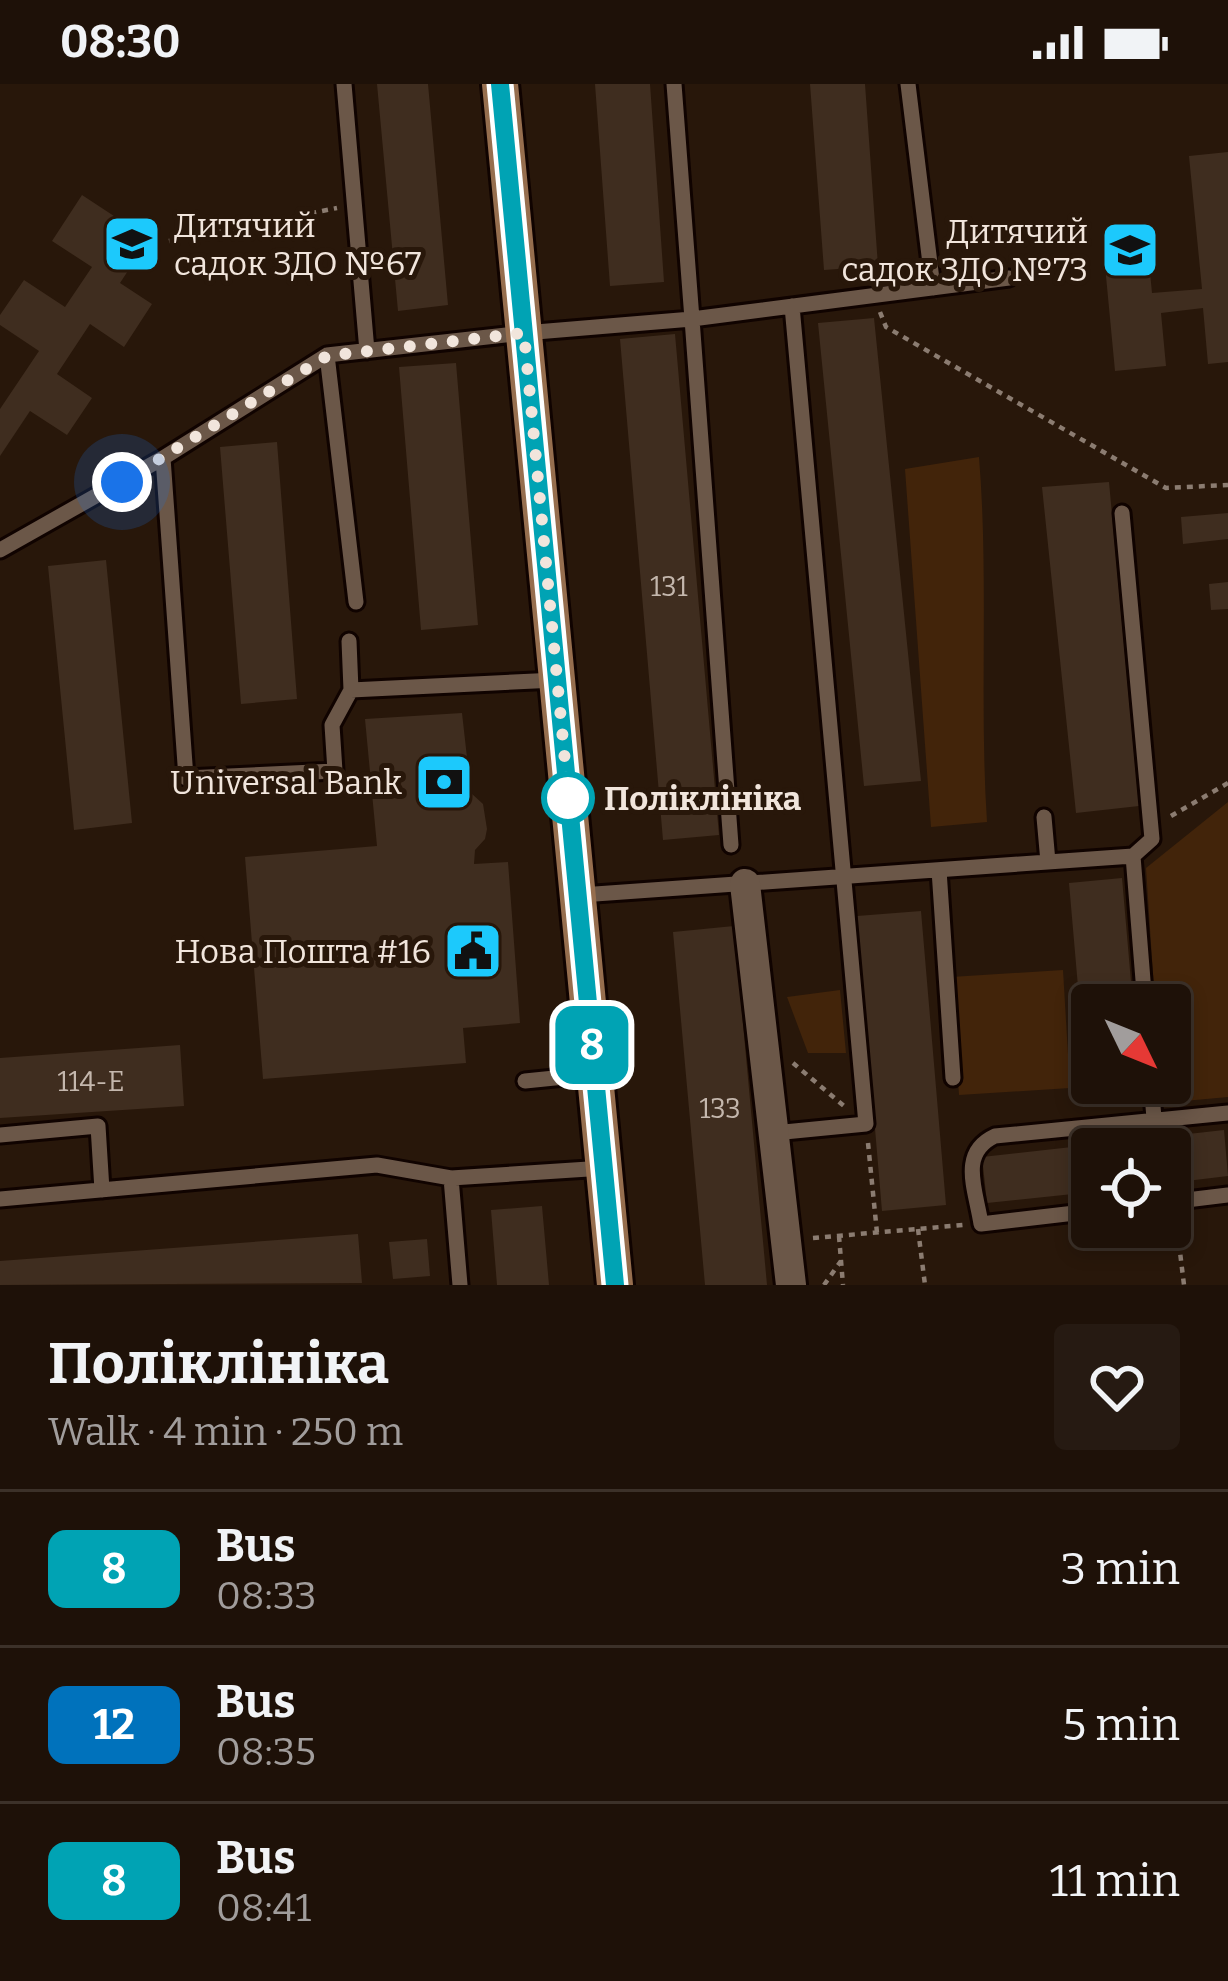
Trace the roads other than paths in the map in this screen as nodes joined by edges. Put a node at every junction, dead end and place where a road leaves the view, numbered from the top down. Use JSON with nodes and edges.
{"nodes":[{"id":1,"x":344,"y":84,"type":"edge"},
{"id":2,"x":500,"y":84,"type":"edge"},
{"id":3,"x":674,"y":84,"type":"edge"},
{"id":4,"x":908,"y":84,"type":"edge"},
{"id":5,"x":1010,"y":278,"type":"dead end"},
{"id":6,"x":933,"y":288,"type":"junction"},
{"id":7,"x":792,"y":306,"type":"junction"},
{"id":8,"x":692,"y":319,"type":"junction"},
{"id":9,"x":524,"y":333,"type":"junction"},
{"id":10,"x":368,"y":351,"type":"junction"},
{"id":11,"x":327,"y":356,"type":"junction"},
{"id":12,"x":163,"y":458,"type":"junction"},
{"id":13,"x":1122,"y":513,"type":"dead end"},
{"id":14,"x":0,"y":550,"type":"edge"},
{"id":15,"x":356,"y":602,"type":"dead end"},
{"id":16,"x":349,"y":641,"type":"dead end"},
{"id":17,"x":556,"y":680,"type":"junction"},
{"id":18,"x":351,"y":690,"type":"junction"},
{"id":19,"x":1044,"y":817,"type":"dead end"},
{"id":20,"x":731,"y":844,"type":"dead end"},
{"id":21,"x":1133,"y":856,"type":"junction"},
{"id":22,"x":1048,"y":862,"type":"junction"},
{"id":23,"x":939,"y":870,"type":"junction"},
{"id":24,"x":842,"y":877,"type":"junction"},
{"id":25,"x":745,"y":884,"type":"junction"},
{"id":26,"x":578,"y":896,"type":"junction"},
{"id":27,"x":1143,"y":984,"type":"edge"},
{"id":28,"x":594,"y":1074,"type":"junction"},
{"id":29,"x":953,"y":1078,"type":"dead end"},
{"id":30,"x":525,"y":1081,"type":"dead end"},
{"id":31,"x":1153,"y":1104,"type":"edge"},
{"id":32,"x":1228,"y":1113,"type":"edge"},
{"id":33,"x":1154,"y":1118,"type":"junction"},
{"id":34,"x":774,"y":1133,"type":"junction"},
{"id":35,"x":0,"y":1135,"type":"edge"},
{"id":36,"x":604,"y":1168,"type":"junction"},
{"id":37,"x":451,"y":1178,"type":"junction"},
{"id":38,"x":102,"y":1190,"type":"junction"},
{"id":39,"x":1228,"y":1196,"type":"edge"},
{"id":40,"x":0,"y":1199,"type":"edge"},
{"id":41,"x":1191,"y":1200,"type":"edge"},
{"id":42,"x":1071,"y":1213,"type":"edge"},
{"id":43,"x":460,"y":1285,"type":"edge"},
{"id":44,"x":615,"y":1285,"type":"edge"},
{"id":45,"x":791,"y":1285,"type":"edge"}],
"edges":[{"from":1,"to":10,"type":"lane"},
{"from":2,"to":9,"type":"street"},
{"from":3,"to":8,"type":"lane"},
{"from":4,"to":6,"type":"lane"},
{"from":5,"to":6,"type":"lane"},
{"from":6,"to":7,"type":"lane"},
{"from":7,"to":8,"type":"lane"},
{"from":7,"to":24,"type":"lane"},
{"from":8,"to":9,"type":"lane"},
{"from":8,"to":20,"type":"lane"},
{"from":9,"to":10,"type":"lane"},
{"from":9,"to":17,"type":"street"},
{"from":10,"to":11,"type":"lane"},
{"from":11,"to":12,"type":"lane"},
{"from":11,"to":15,"type":"lane"},
{"from":12,"to":14,"type":"lane"},
{"from":12,"to":18,"type":"lane"},
{"from":13,"to":21,"type":"lane"},
{"from":16,"to":18,"type":"lane"},
{"from":17,"to":18,"type":"lane"},
{"from":17,"to":26,"type":"street"},
{"from":19,"to":22,"type":"lane"},
{"from":21,"to":22,"type":"lane"},
{"from":21,"to":27,"type":"lane"},
{"from":22,"to":23,"type":"lane"},
{"from":23,"to":24,"type":"lane"},
{"from":23,"to":29,"type":"lane"},
{"from":24,"to":25,"type":"lane"},
{"from":24,"to":34,"type":"lane"},
{"from":25,"to":26,"type":"lane"},
{"from":25,"to":34,"type":"street"},
{"from":26,"to":28,"type":"street"},
{"from":28,"to":30,"type":"lane"},
{"from":28,"to":36,"type":"street"},
{"from":31,"to":33,"type":"lane"},
{"from":32,"to":33,"type":"lane"},
{"from":33,"to":42,"type":"lane"},
{"from":34,"to":45,"type":"street"},
{"from":35,"to":38,"type":"lane"},
{"from":36,"to":37,"type":"lane"},
{"from":36,"to":44,"type":"street"},
{"from":37,"to":38,"type":"lane"},
{"from":37,"to":43,"type":"lane"},
{"from":38,"to":40,"type":"lane"},
{"from":39,"to":41,"type":"lane"}]}
